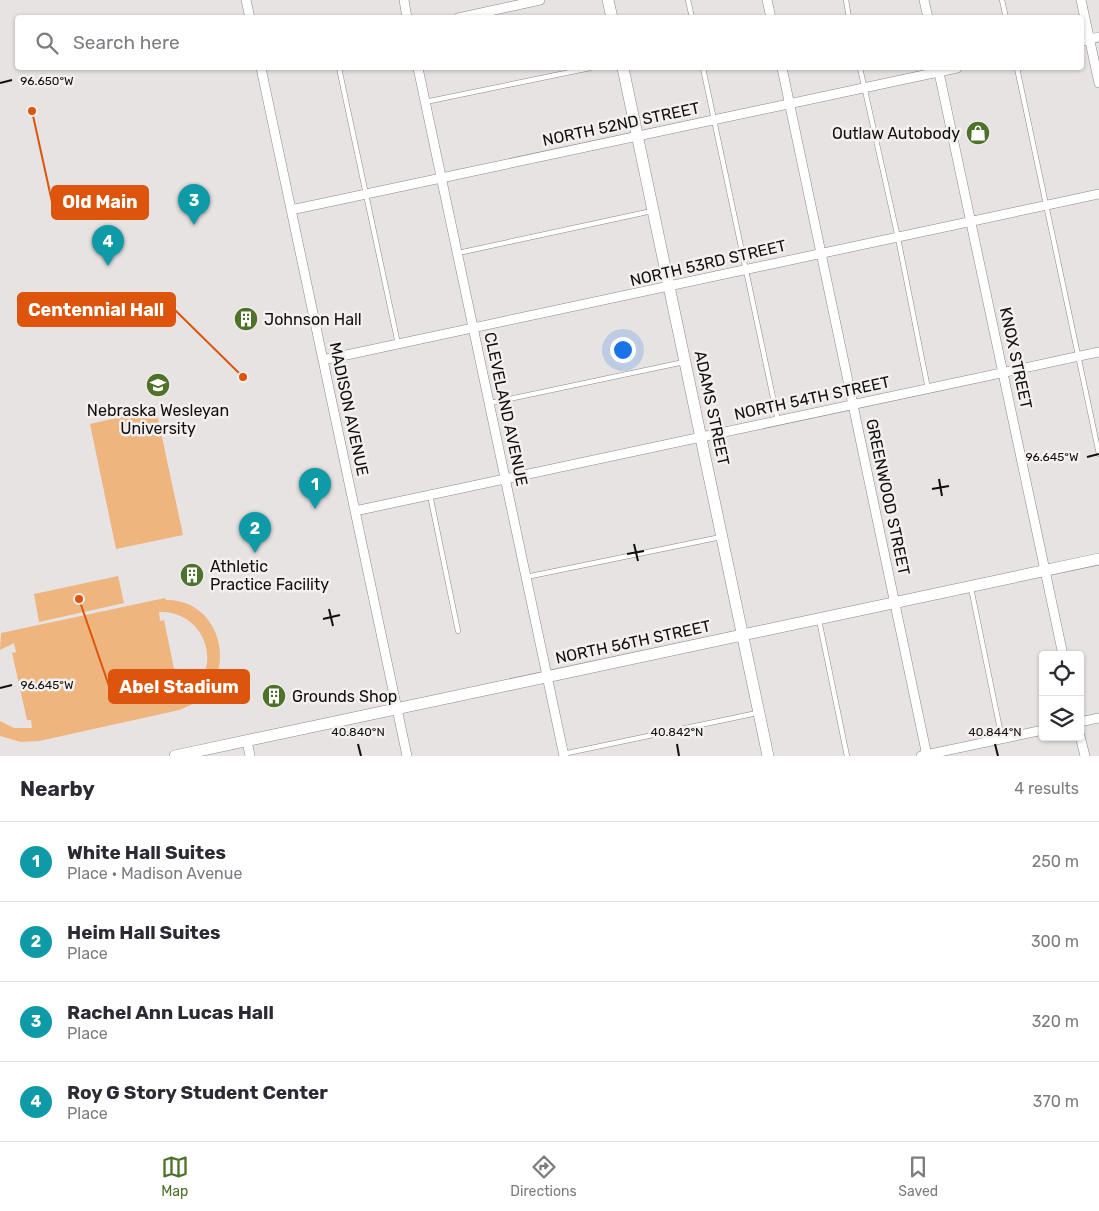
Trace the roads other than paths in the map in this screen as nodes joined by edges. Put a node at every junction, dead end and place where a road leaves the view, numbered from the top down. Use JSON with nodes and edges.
{"nodes":[{"id":1,"x":246,"y":0,"type":"edge"},
{"id":2,"x":404,"y":0,"type":"edge"},
{"id":3,"x":540,"y":0,"type":"edge"},
{"id":4,"x":608,"y":0,"type":"edge"},
{"id":5,"x":688,"y":0,"type":"edge"},
{"id":6,"x":767,"y":0,"type":"edge"},
{"id":7,"x":846,"y":0,"type":"edge"},
{"id":8,"x":924,"y":0,"type":"edge"},
{"id":9,"x":1002,"y":0,"type":"edge"},
{"id":10,"x":1082,"y":0,"type":"edge"},
{"id":11,"x":249,"y":15,"type":"edge"},
{"id":12,"x":406,"y":15,"type":"edge"},
{"id":13,"x":472,"y":15,"type":"edge"},
{"id":14,"x":611,"y":15,"type":"edge"},
{"id":15,"x":691,"y":15,"type":"edge"},
{"id":16,"x":770,"y":15,"type":"edge"},
{"id":17,"x":848,"y":15,"type":"edge"},
{"id":18,"x":927,"y":15,"type":"edge"},
{"id":19,"x":1005,"y":15,"type":"edge"},
{"id":20,"x":1090,"y":39,"type":"edge"},
{"id":21,"x":261,"y":70,"type":"edge"},
{"id":22,"x":339,"y":70,"type":"edge"},
{"id":23,"x":418,"y":70,"type":"edge"},
{"id":24,"x":580,"y":70,"type":"edge"},
{"id":25,"x":623,"y":70,"type":"edge"},
{"id":26,"x":703,"y":70,"type":"edge"},
{"id":27,"x":782,"y":70,"type":"edge"},
{"id":28,"x":860,"y":70,"type":"edge"},
{"id":29,"x":935,"y":70,"type":"edge"},
{"id":30,"x":939,"y":70,"type":"edge"},
{"id":31,"x":1017,"y":70,"type":"edge"},
{"id":32,"x":1099,"y":83,"type":"edge"},
{"id":33,"x":864,"y":87,"type":"junction"},
{"id":34,"x":426,"y":102,"type":"junction"},
{"id":35,"x":789,"y":103,"type":"junction"},
{"id":36,"x":714,"y":119,"type":"junction"},
{"id":37,"x":637,"y":136,"type":"junction"},
{"id":38,"x":442,"y":178,"type":"junction"},
{"id":39,"x":366,"y":194,"type":"junction"},
{"id":40,"x":1099,"y":194,"type":"edge"},
{"id":41,"x":1047,"y":205,"type":"junction"},
{"id":42,"x":292,"y":210,"type":"junction"},
{"id":43,"x":653,"y":211,"type":"junction"},
{"id":44,"x":972,"y":222,"type":"junction"},
{"id":45,"x":898,"y":238,"type":"junction"},
{"id":46,"x":458,"y":253,"type":"junction"},
{"id":47,"x":821,"y":254,"type":"junction"},
{"id":48,"x":746,"y":270,"type":"junction"},
{"id":49,"x":669,"y":287,"type":"junction"},
{"id":50,"x":473,"y":328,"type":"junction"},
{"id":51,"x":398,"y":344,"type":"junction"},
{"id":52,"x":1099,"y":352,"type":"edge"},
{"id":53,"x":1078,"y":357,"type":"junction"},
{"id":54,"x":323,"y":360,"type":"junction"},
{"id":55,"x":685,"y":361,"type":"junction"},
{"id":56,"x":1004,"y":372,"type":"junction"},
{"id":57,"x":928,"y":389,"type":"junction"},
{"id":58,"x":490,"y":403,"type":"junction"},
{"id":59,"x":853,"y":405,"type":"junction"},
{"id":60,"x":778,"y":421,"type":"junction"},
{"id":61,"x":701,"y":437,"type":"junction"},
{"id":62,"x":1099,"y":454,"type":"edge"},
{"id":63,"x":505,"y":479,"type":"junction"},
{"id":64,"x":430,"y":495,"type":"junction"},
{"id":65,"x":355,"y":511,"type":"junction"},
{"id":66,"x":722,"y":536,"type":"junction"},
{"id":67,"x":1099,"y":559,"type":"edge"},
{"id":68,"x":1045,"y":571,"type":"junction"},
{"id":69,"x":526,"y":578,"type":"junction"},
{"id":70,"x":970,"y":587,"type":"junction"},
{"id":71,"x":895,"y":602,"type":"junction"},
{"id":72,"x":819,"y":619,"type":"junction"},
{"id":73,"x":458,"y":631,"type":"dead end"},
{"id":74,"x":743,"y":635,"type":"junction"},
{"id":75,"x":1062,"y":651,"type":"edge"},
{"id":76,"x":547,"y":677,"type":"junction"},
{"id":77,"x":397,"y":709,"type":"junction"},
{"id":78,"x":759,"y":712,"type":"junction"},
{"id":79,"x":1099,"y":718,"type":"edge"},
{"id":80,"x":1084,"y":721,"type":"edge"},
{"id":81,"x":1039,"y":731,"type":"edge"},
{"id":82,"x":1002,"y":739,"type":"junction"},
{"id":83,"x":247,"y":741,"type":"junction"},
{"id":84,"x":1081,"y":741,"type":"edge"},
{"id":85,"x":563,"y":755,"type":"edge"},
{"id":86,"x":175,"y":756,"type":"edge"},
{"id":87,"x":250,"y":756,"type":"edge"},
{"id":88,"x":407,"y":756,"type":"edge"},
{"id":89,"x":768,"y":756,"type":"edge"},
{"id":90,"x":847,"y":756,"type":"edge"},
{"id":91,"x":925,"y":756,"type":"edge"},
{"id":92,"x":1085,"y":756,"type":"edge"}],
"edges":[{"from":1,"to":11,"type":"street"},
{"from":2,"to":12,"type":"street"},
{"from":3,"to":13,"type":"street"},
{"from":4,"to":14,"type":"main road"},
{"from":5,"to":15,"type":"lane"},
{"from":6,"to":16,"type":"street"},
{"from":7,"to":17,"type":"lane"},
{"from":8,"to":18,"type":"street"},
{"from":9,"to":19,"type":"lane"},
{"from":10,"to":20,"type":"street"},
{"from":20,"to":32,"type":"street"},
{"from":21,"to":42,"type":"street","name":"MADISON AVENUE"},
{"from":22,"to":39,"type":"lane"},
{"from":23,"to":34,"type":"street","name":"CLEVELAND AVENUE"},
{"from":24,"to":34,"type":"lane"},
{"from":25,"to":37,"type":"main road","name":"ADAMS STREET"},
{"from":26,"to":36,"type":"lane"},
{"from":27,"to":35,"type":"street","name":"GREENWOOD STREET"},
{"from":28,"to":33,"type":"lane"},
{"from":29,"to":33,"type":"street","name":"NORTH 52ND STREET"},
{"from":30,"to":44,"type":"street","name":"KNOX STREET"},
{"from":31,"to":41,"type":"lane"},
{"from":33,"to":35,"type":"street","name":"NORTH 52ND STREET"},
{"from":33,"to":45,"type":"lane"},
{"from":34,"to":38,"type":"street","name":"CLEVELAND AVENUE"},
{"from":35,"to":36,"type":"street","name":"NORTH 52ND STREET"},
{"from":35,"to":47,"type":"street","name":"GREENWOOD STREET"},
{"from":36,"to":37,"type":"street","name":"NORTH 52ND STREET"},
{"from":36,"to":48,"type":"lane"},
{"from":37,"to":38,"type":"street","name":"NORTH 52ND STREET"},
{"from":37,"to":43,"type":"main road","name":"ADAMS STREET"},
{"from":38,"to":39,"type":"street","name":"NORTH 52ND STREET"},
{"from":38,"to":46,"type":"street","name":"CLEVELAND AVENUE"},
{"from":39,"to":42,"type":"street","name":"NORTH 52ND STREET"},
{"from":39,"to":51,"type":"lane"},
{"from":40,"to":41,"type":"street","name":"NORTH 53RD STREET"},
{"from":41,"to":44,"type":"street","name":"NORTH 53RD STREET"},
{"from":41,"to":53,"type":"lane"},
{"from":42,"to":54,"type":"street","name":"MADISON AVENUE"},
{"from":43,"to":46,"type":"lane"},
{"from":43,"to":49,"type":"main road","name":"ADAMS STREET"},
{"from":44,"to":45,"type":"street","name":"NORTH 53RD STREET"},
{"from":44,"to":56,"type":"street","name":"KNOX STREET"},
{"from":45,"to":47,"type":"street","name":"NORTH 53RD STREET"},
{"from":45,"to":57,"type":"lane"},
{"from":46,"to":50,"type":"street","name":"CLEVELAND AVENUE"},
{"from":47,"to":48,"type":"street","name":"NORTH 53RD STREET"},
{"from":47,"to":59,"type":"street","name":"GREENWOOD STREET"},
{"from":48,"to":49,"type":"street","name":"NORTH 53RD STREET"},
{"from":48,"to":60,"type":"lane"},
{"from":49,"to":50,"type":"street","name":"NORTH 53RD STREET"},
{"from":49,"to":55,"type":"main road","name":"ADAMS STREET"},
{"from":50,"to":51,"type":"street","name":"NORTH 53RD STREET"},
{"from":50,"to":58,"type":"street","name":"CLEVELAND AVENUE"},
{"from":51,"to":54,"type":"street","name":"NORTH 53RD STREET"},
{"from":52,"to":53,"type":"street","name":"NORTH 54TH STREET"},
{"from":53,"to":56,"type":"street","name":"NORTH 54TH STREET"},
{"from":53,"to":62,"type":"lane"},
{"from":54,"to":65,"type":"street","name":"MADISON AVENUE"},
{"from":55,"to":58,"type":"lane"},
{"from":55,"to":61,"type":"main road","name":"ADAMS STREET"},
{"from":56,"to":57,"type":"street","name":"NORTH 54TH STREET"},
{"from":56,"to":68,"type":"street","name":"KNOX STREET"},
{"from":57,"to":59,"type":"street","name":"NORTH 54TH STREET"},
{"from":58,"to":63,"type":"street","name":"CLEVELAND AVENUE"},
{"from":59,"to":60,"type":"street","name":"NORTH 54TH STREET"},
{"from":59,"to":71,"type":"street","name":"GREENWOOD STREET"},
{"from":60,"to":61,"type":"street","name":"NORTH 54TH STREET"},
{"from":61,"to":63,"type":"street","name":"NORTH 54TH STREET"},
{"from":61,"to":66,"type":"main road","name":"ADAMS STREET"},
{"from":63,"to":64,"type":"street","name":"NORTH 54TH STREET"},
{"from":63,"to":69,"type":"street","name":"CLEVELAND AVENUE"},
{"from":64,"to":65,"type":"street","name":"NORTH 54TH STREET"},
{"from":64,"to":73,"type":"lane"},
{"from":65,"to":77,"type":"street","name":"MADISON AVENUE"},
{"from":66,"to":69,"type":"lane"},
{"from":66,"to":74,"type":"main road","name":"ADAMS STREET"},
{"from":67,"to":68,"type":"main road","name":"NORTH 56TH STREET"},
{"from":68,"to":70,"type":"main road","name":"NORTH 56TH STREET"},
{"from":68,"to":75,"type":"street","name":"KNOX STREET"},
{"from":69,"to":76,"type":"street","name":"CLEVELAND AVENUE"},
{"from":70,"to":71,"type":"main road","name":"NORTH 56TH STREET"},
{"from":70,"to":82,"type":"lane"},
{"from":71,"to":72,"type":"main road","name":"NORTH 56TH STREET"},
{"from":71,"to":91,"type":"street","name":"GREENWOOD STREET"},
{"from":72,"to":74,"type":"main road","name":"NORTH 56TH STREET"},
{"from":72,"to":90,"type":"lane"},
{"from":74,"to":76,"type":"main road","name":"NORTH 56TH STREET"},
{"from":74,"to":78,"type":"main road","name":"ADAMS STREET"},
{"from":76,"to":77,"type":"main road","name":"NORTH 56TH STREET"},
{"from":76,"to":85,"type":"street","name":"CLEVELAND AVENUE"},
{"from":77,"to":83,"type":"main road","name":"NORTH 56TH STREET"},
{"from":77,"to":88,"type":"street","name":"MADISON AVENUE"},
{"from":78,"to":85,"type":"lane"},
{"from":78,"to":89,"type":"main road","name":"ADAMS STREET"},
{"from":79,"to":80,"type":"street"},
{"from":81,"to":82,"type":"street"},
{"from":82,"to":91,"type":"street"},
{"from":83,"to":86,"type":"main road","name":"NORTH 56TH STREET"},
{"from":83,"to":87,"type":"street"},
{"from":84,"to":92,"type":"street"}]}
